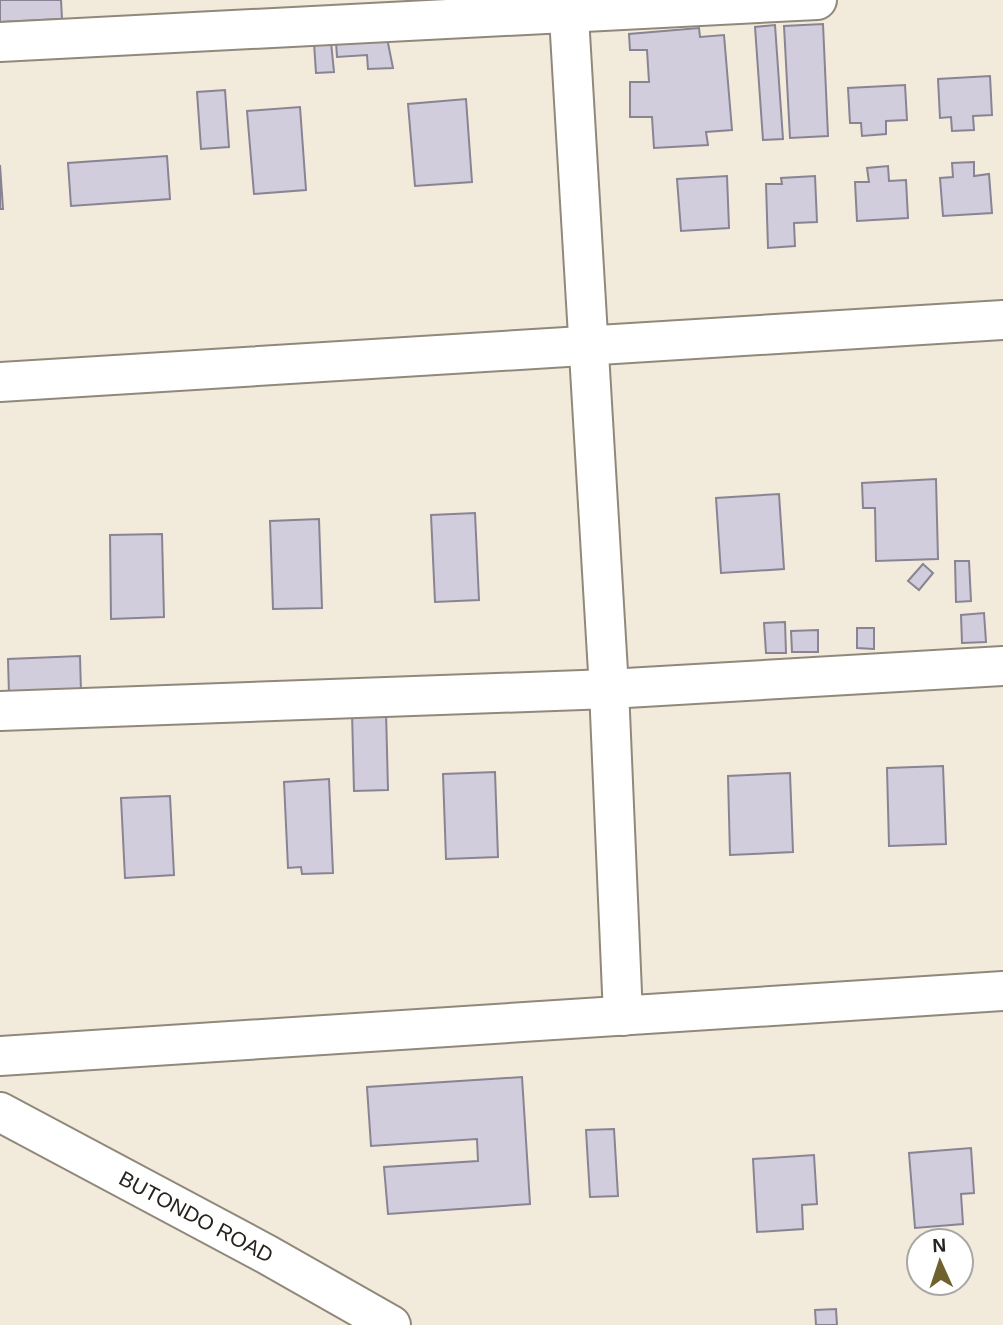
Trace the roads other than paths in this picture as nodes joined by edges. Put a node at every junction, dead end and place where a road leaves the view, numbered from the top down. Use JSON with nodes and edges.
{"nodes":[{"id":1,"x":817,"y":0,"type":"edge"},
{"id":2,"x":568,"y":6,"type":"edge"},
{"id":3,"x":0,"y":42,"type":"edge"},
{"id":4,"x":1003,"y":320,"type":"edge"},
{"id":5,"x":588,"y":344,"type":"junction"},
{"id":6,"x":0,"y":382,"type":"edge"},
{"id":7,"x":1003,"y":666,"type":"edge"},
{"id":8,"x":609,"y":689,"type":"junction"},
{"id":9,"x":0,"y":711,"type":"edge"},
{"id":10,"x":1003,"y":991,"type":"edge"},
{"id":11,"x":623,"y":1016,"type":"junction"},
{"id":12,"x":0,"y":1056,"type":"edge"},
{"id":13,"x":0,"y":1112,"type":"edge"},
{"id":14,"x":391,"y":1325,"type":"edge"}],
"edges":[{"from":1,"to":2,"type":"street"},
{"from":2,"to":3,"type":"street"},
{"from":2,"to":5,"type":"street"},
{"from":4,"to":5,"type":"street"},
{"from":5,"to":6,"type":"street"},
{"from":5,"to":8,"type":"street"},
{"from":7,"to":8,"type":"street"},
{"from":8,"to":9,"type":"street"},
{"from":8,"to":11,"type":"street"},
{"from":10,"to":11,"type":"street"},
{"from":11,"to":12,"type":"street"},
{"from":13,"to":14,"type":"street","name":"BUTONDO ROAD"}]}
